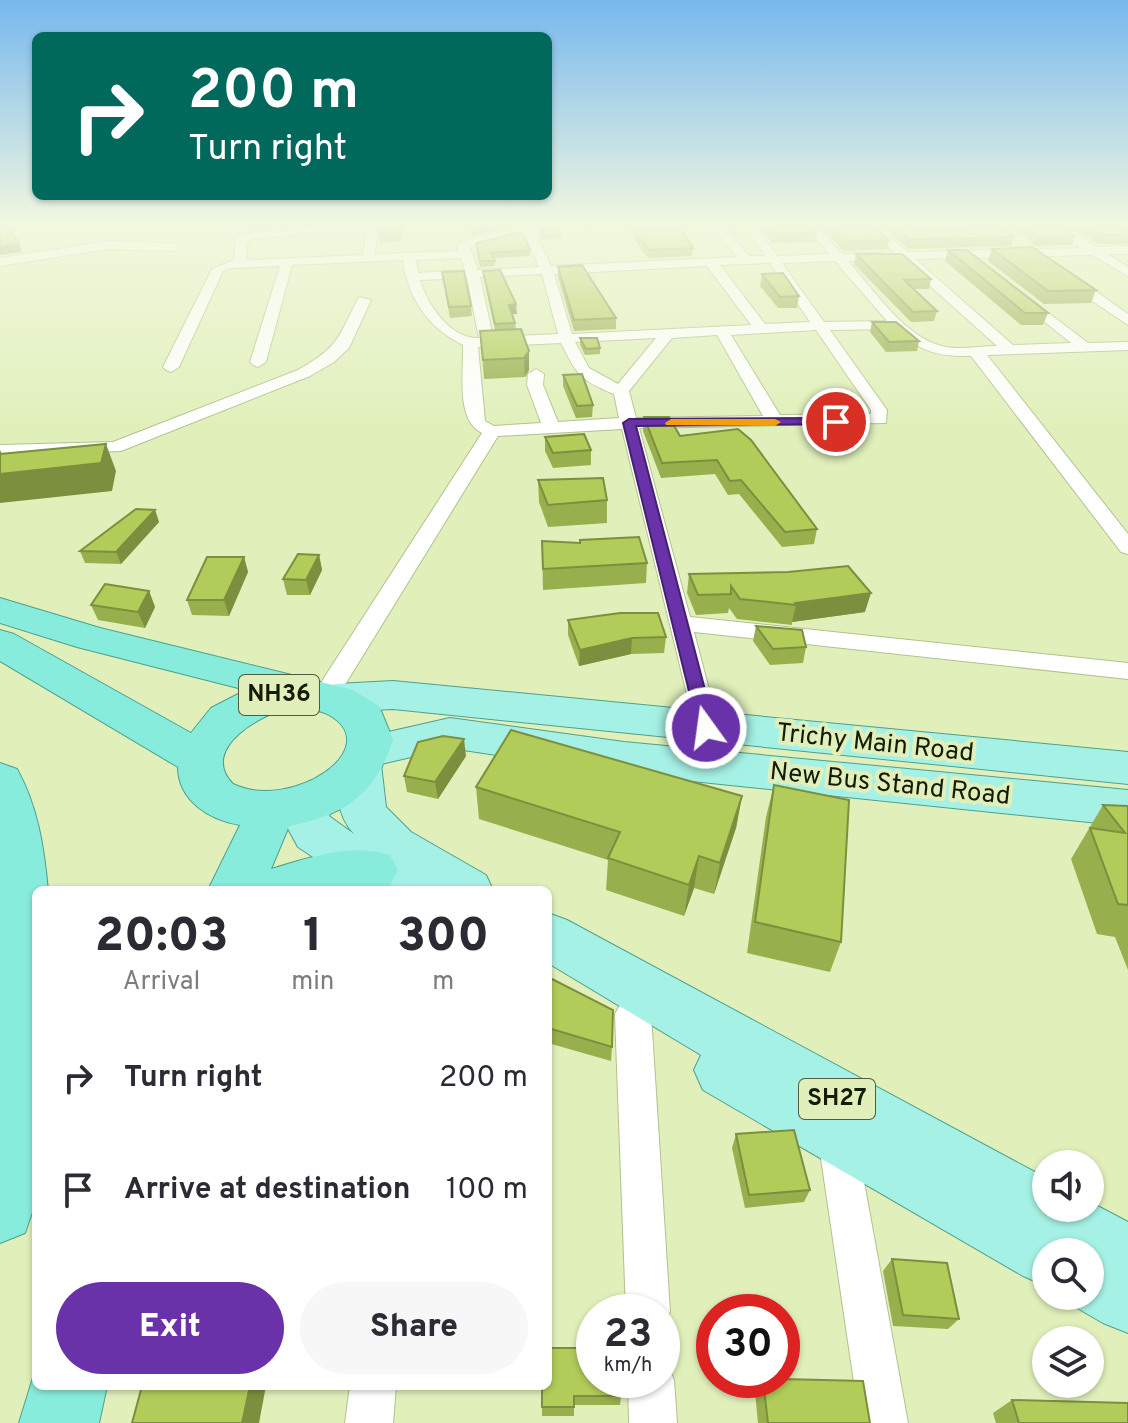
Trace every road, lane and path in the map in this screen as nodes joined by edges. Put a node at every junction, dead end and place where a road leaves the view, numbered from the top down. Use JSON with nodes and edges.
{"nodes":[{"id":1,"x":207,"y":292,"type":"edge"},
{"id":2,"x":278,"y":292,"type":"edge"},
{"id":3,"x":417,"y":292,"type":"edge"},
{"id":4,"x":474,"y":292,"type":"edge"},
{"id":5,"x":553,"y":292,"type":"edge"},
{"id":6,"x":734,"y":292,"type":"edge"},
{"id":7,"x":797,"y":292,"type":"edge"},
{"id":8,"x":870,"y":292,"type":"edge"},
{"id":9,"x":944,"y":292,"type":"edge"},
{"id":10,"x":1016,"y":292,"type":"edge"},
{"id":11,"x":1087,"y":292,"type":"edge"},
{"id":12,"x":364,"y":300,"type":"dead end"},
{"id":13,"x":1128,"y":321,"type":"edge"},
{"id":14,"x":898,"y":325,"type":"junction"},
{"id":15,"x":819,"y":326,"type":"junction"},
{"id":16,"x":761,"y":329,"type":"junction"},
{"id":17,"x":722,"y":331,"type":"junction"},
{"id":18,"x":666,"y":335,"type":"junction"},
{"id":19,"x":567,"y":340,"type":"junction"},
{"id":20,"x":478,"y":343,"type":"junction"},
{"id":21,"x":1083,"y":346,"type":"junction"},
{"id":22,"x":1128,"y":346,"type":"edge"},
{"id":23,"x":1011,"y":351,"type":"junction"},
{"id":24,"x":977,"y":353,"type":"junction"},
{"id":25,"x":258,"y":362,"type":"dead end"},
{"id":26,"x":171,"y":367,"type":"dead end"},
{"id":27,"x":536,"y":374,"type":"dead end"},
{"id":28,"x":621,"y":391,"type":"junction"},
{"id":29,"x":775,"y":422,"type":"junction"},
{"id":30,"x":629,"y":423,"type":"junction"},
{"id":31,"x":552,"y":428,"type":"junction"},
{"id":32,"x":492,"y":431,"type":"junction"},
{"id":33,"x":0,"y":450,"type":"edge"},
{"id":34,"x":1128,"y":548,"type":"edge"},
{"id":35,"x":4,"y":618,"type":"edge"},
{"id":36,"x":679,"y":623,"type":"junction"},
{"id":37,"x":1128,"y":671,"type":"edge"},
{"id":38,"x":327,"y":695,"type":"junction"},
{"id":39,"x":706,"y":728,"type":"junction"},
{"id":40,"x":200,"y":759,"type":"junction"},
{"id":41,"x":365,"y":760,"type":"junction"},
{"id":42,"x":1128,"y":768,"type":"edge"},
{"id":43,"x":0,"y":781,"type":"edge"},
{"id":44,"x":292,"y":808,"type":"junction"},
{"id":45,"x":1128,"y":808,"type":"edge"},
{"id":46,"x":388,"y":880,"type":"edge"},
{"id":47,"x":238,"y":886,"type":"edge"},
{"id":48,"x":287,"y":886,"type":"edge"},
{"id":49,"x":461,"y":886,"type":"edge"},
{"id":50,"x":552,"y":938,"type":"edge"},
{"id":51,"x":552,"y":971,"type":"edge"},
{"id":52,"x":633,"y":1014,"type":"junction"},
{"id":53,"x":836,"y":1133,"type":"junction"},
{"id":54,"x":0,"y":1208,"type":"edge"},
{"id":55,"x":1032,"y":1244,"type":"edge"},
{"id":56,"x":1128,"y":1259,"type":"edge"},
{"id":57,"x":1104,"y":1284,"type":"edge"},
{"id":58,"x":647,"y":1294,"type":"edge"},
{"id":59,"x":1128,"y":1298,"type":"edge"},
{"id":60,"x":67,"y":1390,"type":"edge"},
{"id":61,"x":373,"y":1390,"type":"edge"},
{"id":62,"x":652,"y":1398,"type":"edge"},
{"id":63,"x":59,"y":1423,"type":"edge"},
{"id":64,"x":369,"y":1423,"type":"edge"},
{"id":65,"x":653,"y":1423,"type":"edge"},
{"id":66,"x":884,"y":1423,"type":"edge"}],
"edges":[{"from":1,"to":26,"type":"street"},
{"from":2,"to":25,"type":"street"},
{"from":3,"to":20,"type":"street"},
{"from":4,"to":20,"type":"street"},
{"from":5,"to":19,"type":"street"},
{"from":6,"to":16,"type":"street"},
{"from":7,"to":15,"type":"street"},
{"from":8,"to":14,"type":"street"},
{"from":9,"to":23,"type":"street"},
{"from":10,"to":21,"type":"street"},
{"from":11,"to":13,"type":"street"},
{"from":12,"to":33,"type":"street"},
{"from":14,"to":15,"type":"street"},
{"from":14,"to":24,"type":"street"},
{"from":15,"to":16,"type":"street"},
{"from":15,"to":29,"type":"street"},
{"from":16,"to":17,"type":"street"},
{"from":17,"to":18,"type":"street"},
{"from":17,"to":29,"type":"street"},
{"from":18,"to":19,"type":"street"},
{"from":18,"to":28,"type":"street"},
{"from":19,"to":20,"type":"street"},
{"from":19,"to":28,"type":"street"},
{"from":20,"to":32,"type":"street"},
{"from":21,"to":22,"type":"street"},
{"from":21,"to":23,"type":"street"},
{"from":23,"to":24,"type":"street"},
{"from":24,"to":34,"type":"street"},
{"from":27,"to":31,"type":"street"},
{"from":28,"to":30,"type":"street"},
{"from":29,"to":30,"type":"street"},
{"from":30,"to":31,"type":"street"},
{"from":30,"to":36,"type":"street"},
{"from":31,"to":32,"type":"street"},
{"from":32,"to":38,"type":"street"},
{"from":35,"to":38,"type":"highway","number":"NH36"},
{"from":35,"to":40,"type":"highway","number":"NH36"},
{"from":36,"to":37,"type":"street"},
{"from":36,"to":39,"type":"street"},
{"from":38,"to":39,"type":"main road","name":"Trichy Main Road"},
{"from":38,"to":40,"type":"highway","number":"NH36"},
{"from":38,"to":41,"type":"highway","number":"NH36"},
{"from":39,"to":42,"type":"main road","name":"Trichy Main Road"},
{"from":40,"to":44,"type":"highway"},
{"from":41,"to":44,"type":"highway"},
{"from":41,"to":45,"type":"main road","name":"New Bus Stand Road"},
{"from":41,"to":49,"type":"main road"},
{"from":43,"to":54,"type":"highway"},
{"from":44,"to":46,"type":"main road"},
{"from":44,"to":47,"type":"highway"},
{"from":46,"to":48,"type":"highway"},
{"from":50,"to":56,"type":"main road","number":"SH27"},
{"from":51,"to":52,"type":"main road","number":"SH27"},
{"from":52,"to":53,"type":"main road","number":"SH27"},
{"from":52,"to":58,"type":"street"},
{"from":53,"to":55,"type":"main road","number":"SH27"},
{"from":53,"to":66,"type":"street"},
{"from":57,"to":59,"type":"main road"},
{"from":60,"to":63,"type":"highway"},
{"from":61,"to":64,"type":"street"},
{"from":62,"to":65,"type":"street"}]}
